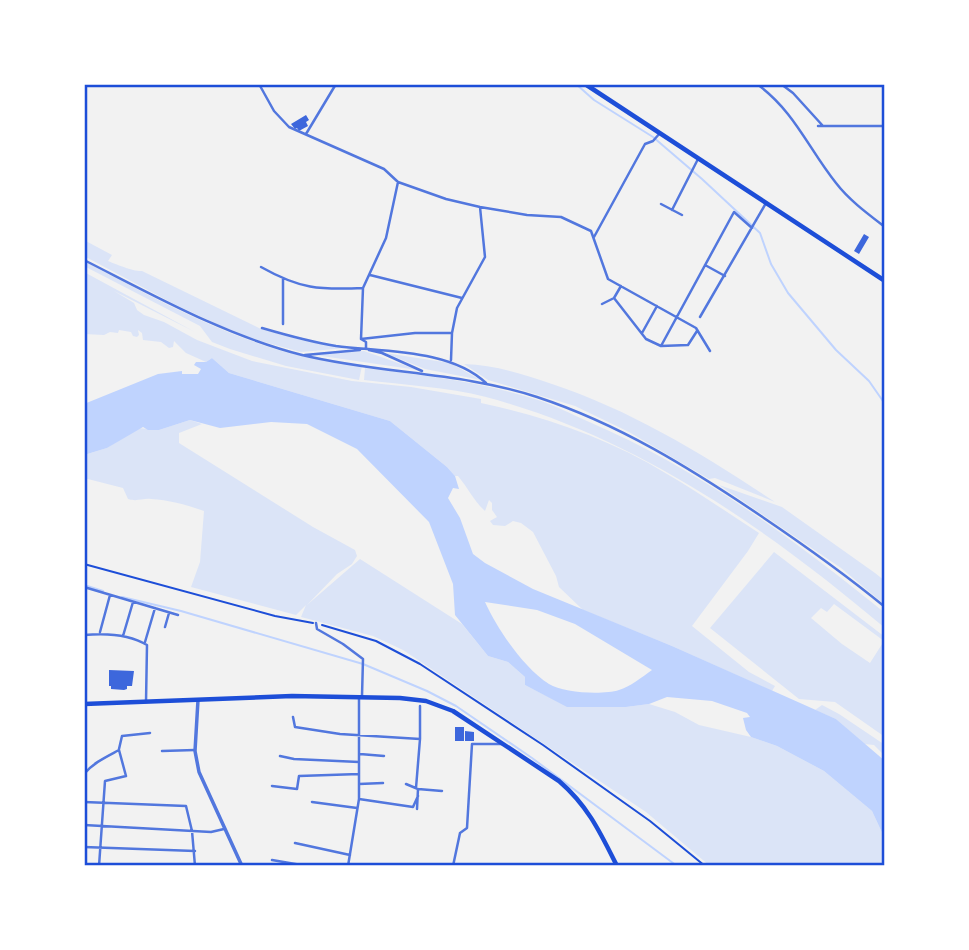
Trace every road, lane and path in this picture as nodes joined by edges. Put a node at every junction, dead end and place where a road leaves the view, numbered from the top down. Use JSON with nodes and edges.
{"nodes":[{"id":1,"x":259,"y":84,"type":"edge"},
{"id":2,"x":336,"y":84,"type":"edge"},
{"id":3,"x":585,"y":84,"type":"edge"},
{"id":4,"x":757,"y":84,"type":"edge"},
{"id":5,"x":781,"y":84,"type":"edge"},
{"id":6,"x":885,"y":126,"type":"edge"},
{"id":7,"x":660,"y":133,"type":"junction"},
{"id":8,"x":306,"y":134,"type":"junction"},
{"id":9,"x":698,"y":158,"type":"junction"},
{"id":10,"x":398,"y":182,"type":"junction"},
{"id":11,"x":766,"y":203,"type":"junction"},
{"id":12,"x":661,"y":204,"type":"dead end"},
{"id":13,"x":480,"y":207,"type":"junction"},
{"id":14,"x":673,"y":209,"type":"junction"},
{"id":15,"x":682,"y":215,"type":"dead end"},
{"id":16,"x":752,"y":228,"type":"junction"},
{"id":17,"x":885,"y":228,"type":"edge"},
{"id":18,"x":594,"y":237,"type":"junction"},
{"id":19,"x":84,"y":260,"type":"edge"},
{"id":20,"x":705,"y":265,"type":"junction"},
{"id":21,"x":261,"y":267,"type":"dead end"},
{"id":22,"x":369,"y":275,"type":"junction"},
{"id":23,"x":725,"y":276,"type":"junction"},
{"id":24,"x":283,"y":279,"type":"junction"},
{"id":25,"x":885,"y":281,"type":"edge"},
{"id":26,"x":621,"y":286,"type":"junction"},
{"id":27,"x":363,"y":288,"type":"junction"},
{"id":28,"x":462,"y":298,"type":"junction"},
{"id":29,"x":614,"y":298,"type":"junction"},
{"id":30,"x":603,"y":304,"type":"dead end"},
{"id":31,"x":657,"y":306,"type":"junction"},
{"id":32,"x":676,"y":317,"type":"junction"},
{"id":33,"x":700,"y":317,"type":"dead end"},
{"id":34,"x":283,"y":324,"type":"dead end"},
{"id":35,"x":262,"y":328,"type":"dead end"},
{"id":36,"x":697,"y":331,"type":"junction"},
{"id":37,"x":452,"y":333,"type":"junction"},
{"id":38,"x":642,"y":333,"type":"junction"},
{"id":39,"x":361,"y":339,"type":"junction"},
{"id":40,"x":661,"y":346,"type":"junction"},
{"id":41,"x":366,"y":349,"type":"junction"},
{"id":42,"x":710,"y":351,"type":"dead end"},
{"id":43,"x":305,"y":355,"type":"junction"},
{"id":44,"x":451,"y":361,"type":"junction"},
{"id":45,"x":424,"y":373,"type":"junction"},
{"id":46,"x":486,"y":383,"type":"junction"},
{"id":47,"x":84,"y":564,"type":"edge"},
{"id":48,"x":84,"y":587,"type":"edge"},
{"id":49,"x":110,"y":595,"type":"junction"},
{"id":50,"x":133,"y":602,"type":"junction"},
{"id":51,"x":885,"y":607,"type":"edge"},
{"id":52,"x":155,"y":608,"type":"junction"},
{"id":53,"x":169,"y":612,"type":"junction"},
{"id":54,"x":178,"y":614,"type":"dead end"},
{"id":55,"x":316,"y":623,"type":"junction"},
{"id":56,"x":165,"y":627,"type":"dead end"},
{"id":57,"x":99,"y":634,"type":"junction"},
{"id":58,"x":84,"y":635,"type":"edge"},
{"id":59,"x":123,"y":636,"type":"junction"},
{"id":60,"x":145,"y":642,"type":"junction"},
{"id":61,"x":361,"y":698,"type":"junction"},
{"id":62,"x":198,"y":700,"type":"junction"},
{"id":63,"x":146,"y":702,"type":"junction"},
{"id":64,"x":84,"y":704,"type":"edge"},
{"id":65,"x":420,"y":706,"type":"dead end"},
{"id":66,"x":293,"y":717,"type":"dead end"},
{"id":67,"x":150,"y":733,"type":"dead end"},
{"id":68,"x":360,"y":734,"type":"junction"},
{"id":69,"x":420,"y":740,"type":"junction"},
{"id":70,"x":503,"y":744,"type":"junction"},
{"id":71,"x":119,"y":750,"type":"junction"},
{"id":72,"x":195,"y":750,"type":"junction"},
{"id":73,"x":162,"y":751,"type":"dead end"},
{"id":74,"x":359,"y":754,"type":"junction"},
{"id":75,"x":279,"y":756,"type":"dead end"},
{"id":76,"x":384,"y":756,"type":"dead end"},
{"id":77,"x":359,"y":762,"type":"junction"},
{"id":78,"x":359,"y":774,"type":"junction"},
{"id":79,"x":84,"y":775,"type":"edge"},
{"id":80,"x":383,"y":783,"type":"dead end"},
{"id":81,"x":406,"y":784,"type":"dead end"},
{"id":82,"x":359,"y":785,"type":"junction"},
{"id":83,"x":272,"y":786,"type":"dead end"},
{"id":84,"x":417,"y":788,"type":"junction"},
{"id":85,"x":442,"y":791,"type":"dead end"},
{"id":86,"x":418,"y":796,"type":"junction"},
{"id":87,"x":359,"y":799,"type":"junction"},
{"id":88,"x":312,"y":802,"type":"dead end"},
{"id":89,"x":84,"y":803,"type":"edge"},
{"id":90,"x":103,"y":804,"type":"junction"},
{"id":91,"x":357,"y":808,"type":"junction"},
{"id":92,"x":417,"y":809,"type":"dead end"},
{"id":93,"x":84,"y":825,"type":"edge"},
{"id":94,"x":102,"y":827,"type":"junction"},
{"id":95,"x":226,"y":828,"type":"junction"},
{"id":96,"x":192,"y":831,"type":"junction"},
{"id":97,"x":295,"y":843,"type":"dead end"},
{"id":98,"x":84,"y":847,"type":"edge"},
{"id":99,"x":100,"y":848,"type":"junction"},
{"id":100,"x":195,"y":851,"type":"junction"},
{"id":101,"x":350,"y":855,"type":"junction"},
{"id":102,"x":272,"y":860,"type":"dead end"},
{"id":103,"x":99,"y":866,"type":"edge"},
{"id":104,"x":195,"y":866,"type":"edge"},
{"id":105,"x":242,"y":866,"type":"edge"},
{"id":106,"x":307,"y":866,"type":"edge"},
{"id":107,"x":348,"y":866,"type":"edge"},
{"id":108,"x":453,"y":866,"type":"edge"},
{"id":109,"x":618,"y":866,"type":"edge"},
{"id":110,"x":705,"y":866,"type":"edge"}],
"edges":[{"from":1,"to":8,"type":"street"},
{"from":2,"to":8,"type":"street"},
{"from":3,"to":7,"type":"main road"},
{"from":4,"to":17,"type":"street"},
{"from":5,"to":6,"type":"street"},
{"from":7,"to":9,"type":"main road"},
{"from":7,"to":18,"type":"street"},
{"from":8,"to":10,"type":"street"},
{"from":9,"to":11,"type":"main road"},
{"from":9,"to":14,"type":"street"},
{"from":10,"to":13,"type":"street"},
{"from":10,"to":22,"type":"street"},
{"from":11,"to":16,"type":"street"},
{"from":11,"to":25,"type":"main road"},
{"from":12,"to":14,"type":"street"},
{"from":13,"to":18,"type":"street"},
{"from":13,"to":28,"type":"street"},
{"from":14,"to":15,"type":"street"},
{"from":16,"to":20,"type":"street"},
{"from":16,"to":23,"type":"street"},
{"from":18,"to":26,"type":"street"},
{"from":19,"to":43,"type":"street"},
{"from":20,"to":23,"type":"street"},
{"from":20,"to":32,"type":"street"},
{"from":21,"to":24,"type":"street"},
{"from":22,"to":27,"type":"street"},
{"from":22,"to":28,"type":"street"},
{"from":23,"to":33,"type":"street"},
{"from":24,"to":27,"type":"street"},
{"from":24,"to":34,"type":"street"},
{"from":26,"to":29,"type":"street"},
{"from":26,"to":31,"type":"street"},
{"from":27,"to":39,"type":"street"},
{"from":28,"to":37,"type":"street"},
{"from":29,"to":30,"type":"street"},
{"from":29,"to":38,"type":"street"},
{"from":31,"to":32,"type":"street"},
{"from":31,"to":38,"type":"street"},
{"from":32,"to":36,"type":"street"},
{"from":32,"to":40,"type":"street"},
{"from":35,"to":41,"type":"street"},
{"from":36,"to":40,"type":"street"},
{"from":36,"to":42,"type":"street"},
{"from":37,"to":39,"type":"street"},
{"from":37,"to":44,"type":"street"},
{"from":38,"to":40,"type":"street"},
{"from":39,"to":41,"type":"street"},
{"from":41,"to":43,"type":"street"},
{"from":41,"to":44,"type":"street"},
{"from":41,"to":45,"type":"street"},
{"from":43,"to":45,"type":"street"},
{"from":44,"to":46,"type":"street"},
{"from":45,"to":46,"type":"street"},
{"from":46,"to":51,"type":"street"},
{"from":47,"to":55,"type":"path"},
{"from":48,"to":49,"type":"street"},
{"from":49,"to":50,"type":"street"},
{"from":49,"to":57,"type":"street"},
{"from":50,"to":52,"type":"street"},
{"from":50,"to":59,"type":"street"},
{"from":52,"to":53,"type":"street"},
{"from":52,"to":60,"type":"street"},
{"from":53,"to":54,"type":"street"},
{"from":53,"to":56,"type":"street"},
{"from":55,"to":61,"type":"street"},
{"from":55,"to":110,"type":"path"},
{"from":57,"to":58,"type":"street"},
{"from":57,"to":59,"type":"street"},
{"from":59,"to":60,"type":"street"},
{"from":60,"to":63,"type":"street"},
{"from":61,"to":62,"type":"main road"},
{"from":61,"to":68,"type":"street"},
{"from":61,"to":70,"type":"main road"},
{"from":62,"to":63,"type":"main road"},
{"from":62,"to":72,"type":"street"},
{"from":63,"to":64,"type":"main road"},
{"from":65,"to":69,"type":"street"},
{"from":66,"to":68,"type":"street"},
{"from":67,"to":71,"type":"street"},
{"from":68,"to":69,"type":"street"},
{"from":68,"to":74,"type":"street"},
{"from":69,"to":84,"type":"street"},
{"from":70,"to":108,"type":"street"},
{"from":70,"to":109,"type":"main road"},
{"from":71,"to":79,"type":"street"},
{"from":71,"to":90,"type":"street"},
{"from":72,"to":73,"type":"street"},
{"from":72,"to":95,"type":"street"},
{"from":74,"to":76,"type":"street"},
{"from":74,"to":77,"type":"street"},
{"from":75,"to":77,"type":"street"},
{"from":77,"to":78,"type":"street"},
{"from":78,"to":82,"type":"street"},
{"from":78,"to":83,"type":"street"},
{"from":80,"to":82,"type":"street"},
{"from":81,"to":84,"type":"street"},
{"from":82,"to":87,"type":"street"},
{"from":84,"to":85,"type":"street"},
{"from":84,"to":86,"type":"street"},
{"from":86,"to":87,"type":"street"},
{"from":86,"to":92,"type":"street"},
{"from":87,"to":91,"type":"street"},
{"from":88,"to":91,"type":"street"},
{"from":89,"to":90,"type":"street"},
{"from":90,"to":94,"type":"street"},
{"from":90,"to":96,"type":"street"},
{"from":91,"to":101,"type":"street"},
{"from":93,"to":94,"type":"street"},
{"from":94,"to":96,"type":"street"},
{"from":94,"to":99,"type":"street"},
{"from":95,"to":96,"type":"street"},
{"from":95,"to":105,"type":"street"},
{"from":96,"to":100,"type":"street"},
{"from":97,"to":101,"type":"street"},
{"from":98,"to":99,"type":"street"},
{"from":99,"to":100,"type":"street"},
{"from":99,"to":103,"type":"street"},
{"from":100,"to":104,"type":"street"},
{"from":101,"to":107,"type":"street"},
{"from":102,"to":106,"type":"street"}]}
